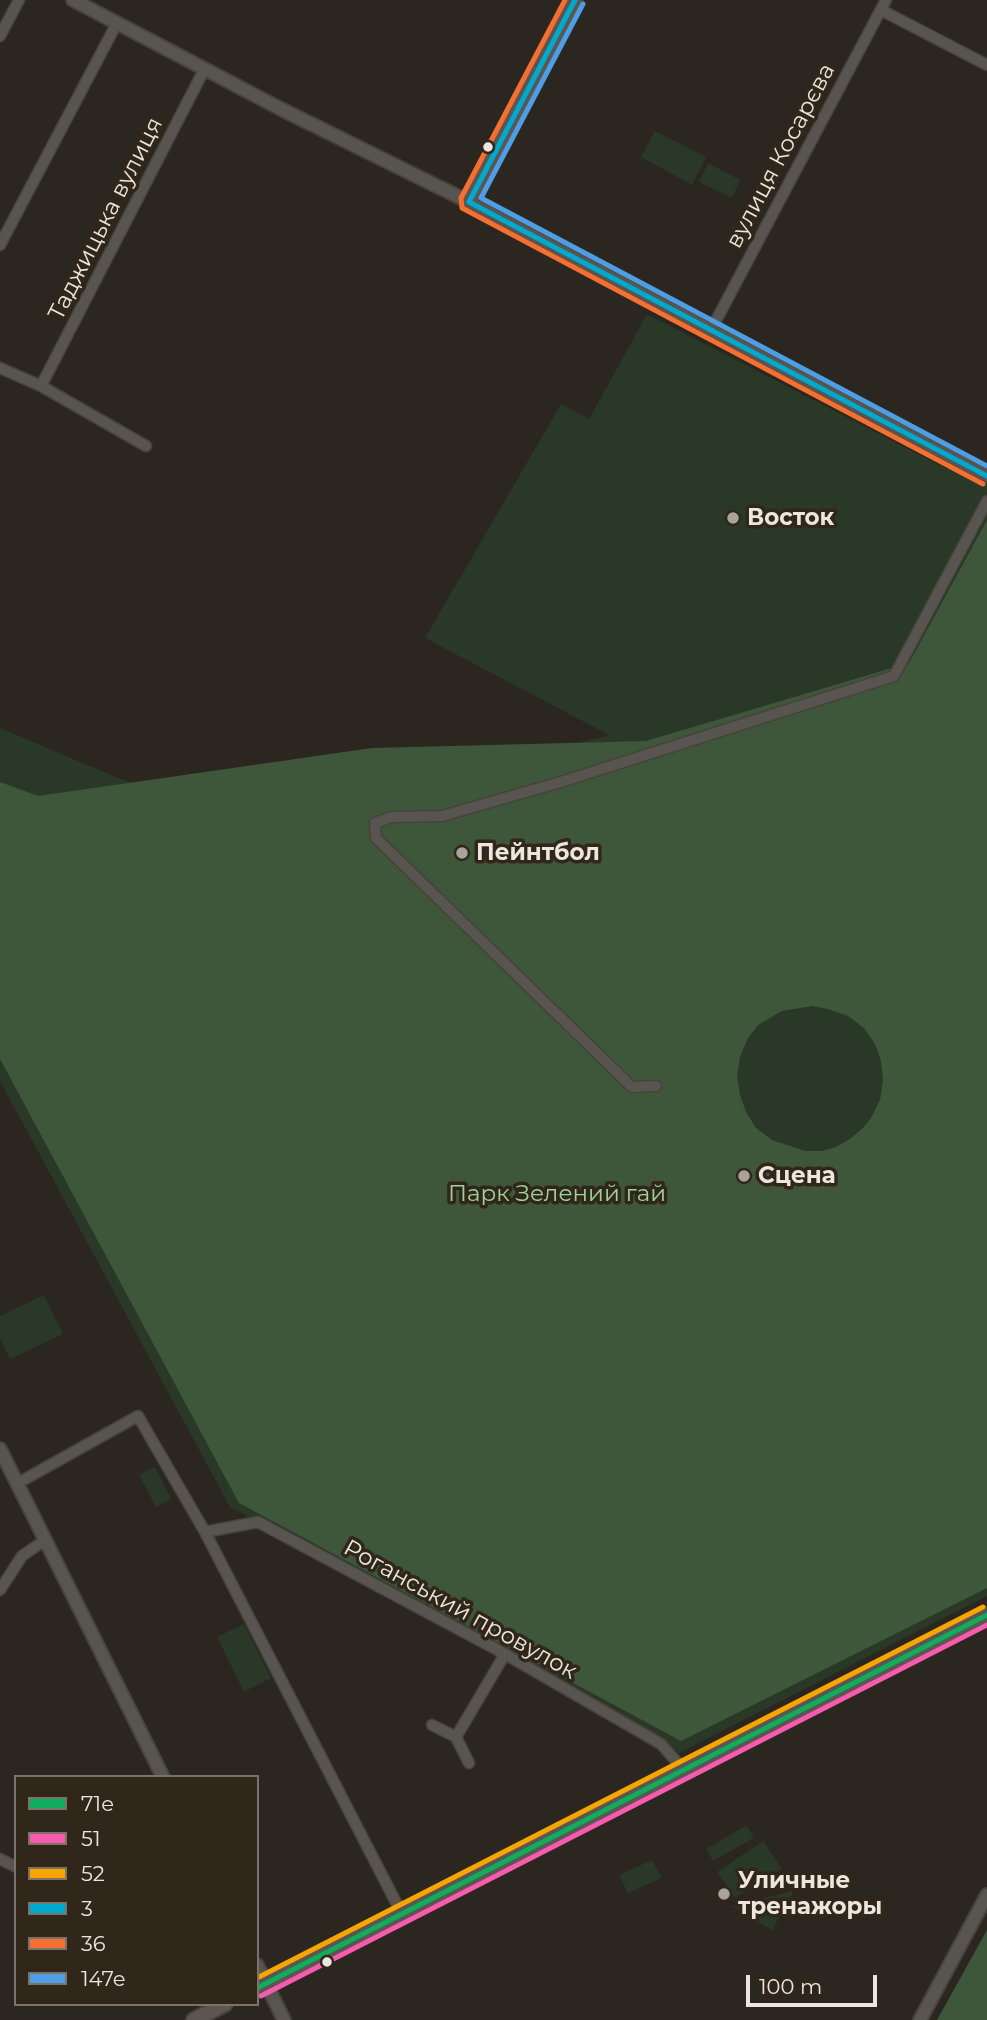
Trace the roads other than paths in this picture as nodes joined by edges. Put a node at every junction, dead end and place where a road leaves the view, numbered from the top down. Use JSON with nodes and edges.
{"nodes":[{"id":1,"x":19,"y":0,"type":"edge"},
{"id":2,"x":72,"y":0,"type":"edge"},
{"id":3,"x":575,"y":0,"type":"edge"},
{"id":4,"x":886,"y":0,"type":"edge"},
{"id":5,"x":881,"y":10,"type":"junction"},
{"id":6,"x":117,"y":23,"type":"junction"},
{"id":7,"x":0,"y":36,"type":"edge"},
{"id":8,"x":987,"y":65,"type":"edge"},
{"id":9,"x":204,"y":69,"type":"junction"},
{"id":10,"x":469,"y":202,"type":"junction"},
{"id":11,"x":0,"y":246,"type":"edge"},
{"id":12,"x":710,"y":330,"type":"junction"},
{"id":13,"x":0,"y":368,"type":"edge"},
{"id":14,"x":41,"y":386,"type":"junction"},
{"id":15,"x":146,"y":446,"type":"dead end"},
{"id":16,"x":987,"y":476,"type":"edge"},
{"id":17,"x":987,"y":501,"type":"edge"},
{"id":18,"x":656,"y":1086,"type":"dead end"},
{"id":19,"x":0,"y":1449,"type":"edge"},
{"id":20,"x":18,"y":1483,"type":"junction"},
{"id":21,"x":205,"y":1532,"type":"junction"},
{"id":22,"x":45,"y":1540,"type":"junction"},
{"id":23,"x":0,"y":1590,"type":"edge"},
{"id":24,"x":987,"y":1615,"type":"edge"},
{"id":25,"x":505,"y":1654,"type":"junction"},
{"id":26,"x":432,"y":1725,"type":"dead end"},
{"id":27,"x":456,"y":1737,"type":"junction"},
{"id":28,"x":468,"y":1763,"type":"dead end"},
{"id":29,"x":683,"y":1769,"type":"junction"},
{"id":30,"x":162,"y":1775,"type":"edge"},
{"id":31,"x":987,"y":1895,"type":"edge"},
{"id":32,"x":402,"y":1914,"type":"junction"},
{"id":33,"x":262,"y":1986,"type":"edge"},
{"id":34,"x":221,"y":2006,"type":"edge"},
{"id":35,"x":194,"y":2020,"type":"edge"},
{"id":36,"x":284,"y":2020,"type":"edge"},
{"id":37,"x":920,"y":2020,"type":"edge"}],
"edges":[{"from":1,"to":7,"type":"street"},
{"from":2,"to":6,"type":"street"},
{"from":3,"to":10,"type":"main road"},
{"from":4,"to":5,"type":"street","name":"вулиця Косарєва"},
{"from":5,"to":8,"type":"street"},
{"from":5,"to":12,"type":"street","name":"вулиця Косарєва"},
{"from":6,"to":9,"type":"street"},
{"from":6,"to":11,"type":"street"},
{"from":9,"to":10,"type":"street"},
{"from":9,"to":14,"type":"street","name":"Таджицька вулиця"},
{"from":10,"to":12,"type":"street"},
{"from":12,"to":16,"type":"street"},
{"from":13,"to":14,"type":"street"},
{"from":14,"to":15,"type":"street"},
{"from":17,"to":18,"type":"street"},
{"from":19,"to":20,"type":"street"},
{"from":20,"to":21,"type":"street"},
{"from":20,"to":22,"type":"street"},
{"from":21,"to":25,"type":"street","name":"Роганський провулок"},
{"from":21,"to":32,"type":"street"},
{"from":22,"to":23,"type":"street"},
{"from":22,"to":30,"type":"street"},
{"from":24,"to":29,"type":"main road"},
{"from":25,"to":27,"type":"street"},
{"from":25,"to":29,"type":"street","name":"Роганський провулок"},
{"from":26,"to":27,"type":"street"},
{"from":27,"to":28,"type":"street"},
{"from":29,"to":32,"type":"main road"},
{"from":31,"to":37,"type":"street"},
{"from":32,"to":33,"type":"main road"},
{"from":33,"to":36,"type":"street"},
{"from":34,"to":35,"type":"main road"}]}
